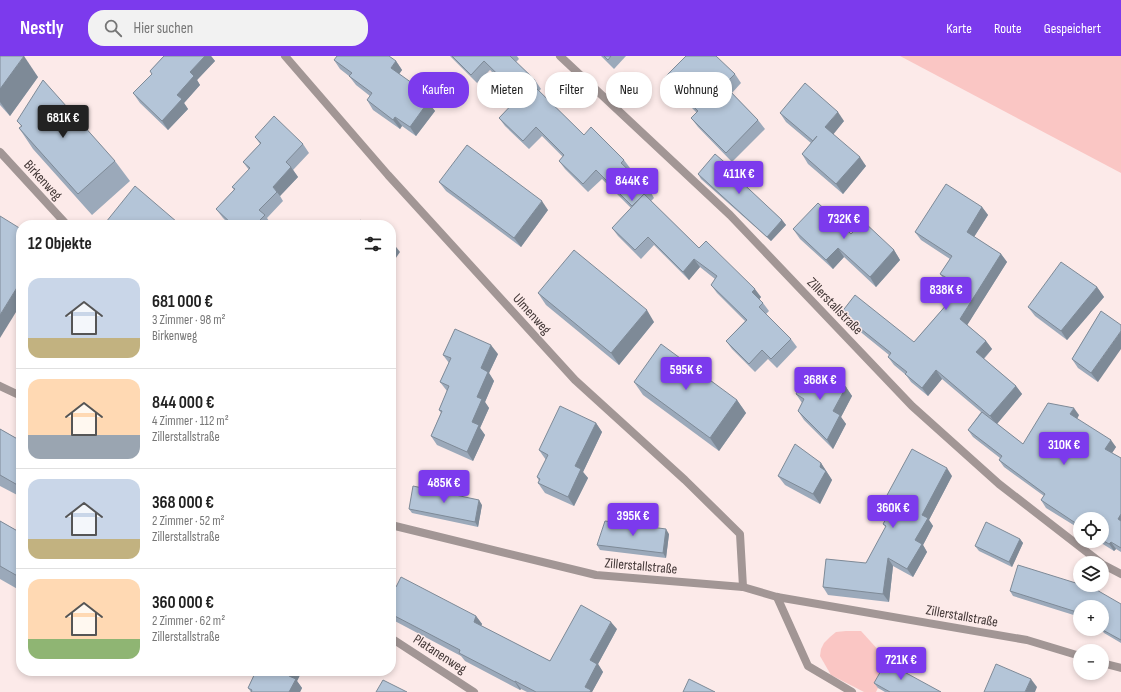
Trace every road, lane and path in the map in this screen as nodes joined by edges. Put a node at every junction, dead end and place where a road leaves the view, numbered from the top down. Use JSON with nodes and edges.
{"nodes":[{"id":1,"x":285,"y":56,"type":"edge"},
{"id":2,"x":560,"y":56,"type":"edge"},
{"id":3,"x":0,"y":152,"type":"edge"},
{"id":4,"x":62,"y":220,"type":"edge"},
{"id":5,"x":0,"y":386,"type":"edge"},
{"id":6,"x":16,"y":394,"type":"edge"},
{"id":7,"x":396,"y":527,"type":"edge"},
{"id":8,"x":1092,"y":556,"type":"edge"},
{"id":9,"x":1109,"y":567,"type":"edge"},
{"id":10,"x":1121,"y":574,"type":"edge"},
{"id":11,"x":743,"y":587,"type":"junction"},
{"id":12,"x":777,"y":596,"type":"junction"},
{"id":13,"x":396,"y":641,"type":"edge"},
{"id":14,"x":1073,"y":654,"type":"edge"},
{"id":15,"x":1109,"y":665,"type":"edge"},
{"id":16,"x":1121,"y":668,"type":"edge"},
{"id":17,"x":474,"y":692,"type":"edge"},
{"id":18,"x":852,"y":692,"type":"edge"}],
"edges":[{"from":1,"to":11,"type":"street","name":"Ulmenweg"},
{"from":2,"to":8,"type":"street","name":"Zillerstallstraße"},
{"from":3,"to":4,"type":"street","name":"Birkenweg"},
{"from":5,"to":6,"type":"street"},
{"from":7,"to":11,"type":"street","name":"Zillerstallstraße"},
{"from":9,"to":10,"type":"street","name":"Zillerstallstraße"},
{"from":11,"to":12,"type":"street","name":"Zillerstallstraße"},
{"from":12,"to":14,"type":"street","name":"Zillerstallstraße"},
{"from":12,"to":18,"type":"street"},
{"from":13,"to":17,"type":"street","name":"Platanenweg"},
{"from":15,"to":16,"type":"street"}]}
